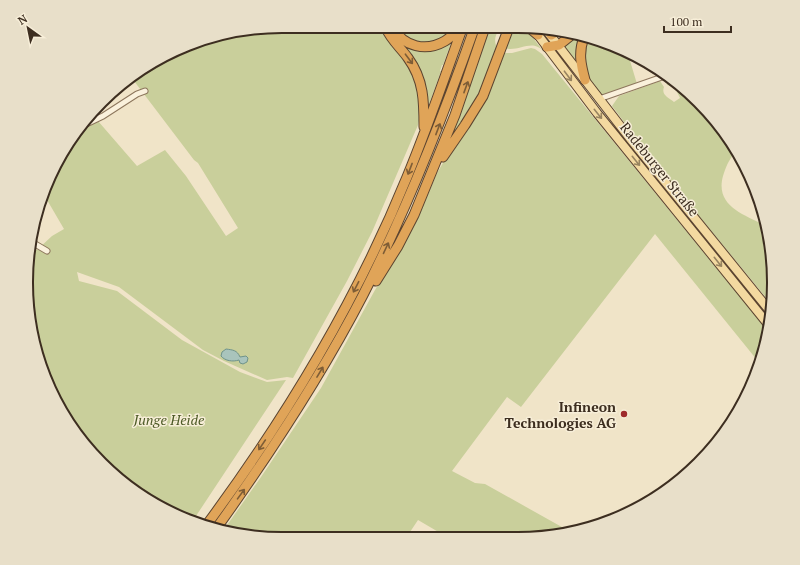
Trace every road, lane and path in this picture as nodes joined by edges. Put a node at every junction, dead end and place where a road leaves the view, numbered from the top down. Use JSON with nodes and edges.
{"nodes":[{"id":1,"x":388,"y":33,"type":"edge"},
{"id":2,"x":397,"y":33,"type":"edge"},
{"id":3,"x":455,"y":33,"type":"edge"},
{"id":4,"x":459,"y":33,"type":"edge"},
{"id":5,"x":473,"y":33,"type":"edge"},
{"id":6,"x":483,"y":33,"type":"edge"},
{"id":7,"x":507,"y":33,"type":"edge"},
{"id":8,"x":537,"y":34,"type":"edge"},
{"id":9,"x":554,"y":36,"type":"edge"},
{"id":10,"x":567,"y":38,"type":"edge"},
{"id":11,"x":583,"y":42,"type":"edge"},
{"id":12,"x":559,"y":45,"type":"junction"},
{"id":13,"x":547,"y":47,"type":"junction"},
{"id":14,"x":660,"y":78,"type":"edge"},
{"id":15,"x":585,"y":80,"type":"junction"},
{"id":16,"x":145,"y":90,"type":"dead end"},
{"id":17,"x":612,"y":96,"type":"junction"},
{"id":18,"x":599,"y":99,"type":"junction"},
{"id":19,"x":606,"y":108,"type":"junction"},
{"id":20,"x":93,"y":121,"type":"edge"},
{"id":21,"x":424,"y":133,"type":"junction"},
{"id":22,"x":431,"y":175,"type":"junction"},
{"id":23,"x":36,"y":245,"type":"edge"},
{"id":24,"x":47,"y":251,"type":"dead end"},
{"id":25,"x":363,"y":295,"type":"junction"},
{"id":26,"x":766,"y":306,"type":"edge"},
{"id":27,"x":764,"y":319,"type":"edge"},
{"id":28,"x":209,"y":521,"type":"edge"},
{"id":29,"x":220,"y":523,"type":"edge"}],
"edges":[{"from":1,"to":21,"type":"highway","one_way":true},
{"from":2,"to":3,"type":"highway"},
{"from":4,"to":21,"type":"highway"},
{"from":25,"to":5,"type":"highway","one_way":true},
{"from":22,"to":6,"type":"highway","one_way":true},
{"from":7,"to":22,"type":"highway"},
{"from":8,"to":13,"type":"main road","name":"Radeburger Straße"},
{"from":9,"to":12,"type":"main road","name":"Radeburger Straße"},
{"from":10,"to":12,"type":"highway"},
{"from":11,"to":15,"type":"highway"},
{"from":12,"to":13,"type":"highway"},
{"from":12,"to":15,"type":"main road","name":"Radeburger Straße"},
{"from":13,"to":27,"type":"main road","name":"Radeburger Straße","one_way":true},
{"from":14,"to":17,"type":"street"},
{"from":15,"to":18,"type":"main road","name":"Radeburger Straße"},
{"from":16,"to":20,"type":"street"},
{"from":17,"to":18,"type":"street"},
{"from":17,"to":19,"type":"street"},
{"from":18,"to":19,"type":"main road","name":"Radeburger Straße"},
{"from":19,"to":26,"type":"main road","name":"Radeburger Straße"},
{"from":21,"to":28,"type":"highway","one_way":true},
{"from":22,"to":25,"type":"highway"},
{"from":23,"to":24,"type":"street"},
{"from":29,"to":25,"type":"highway","one_way":true}]}
